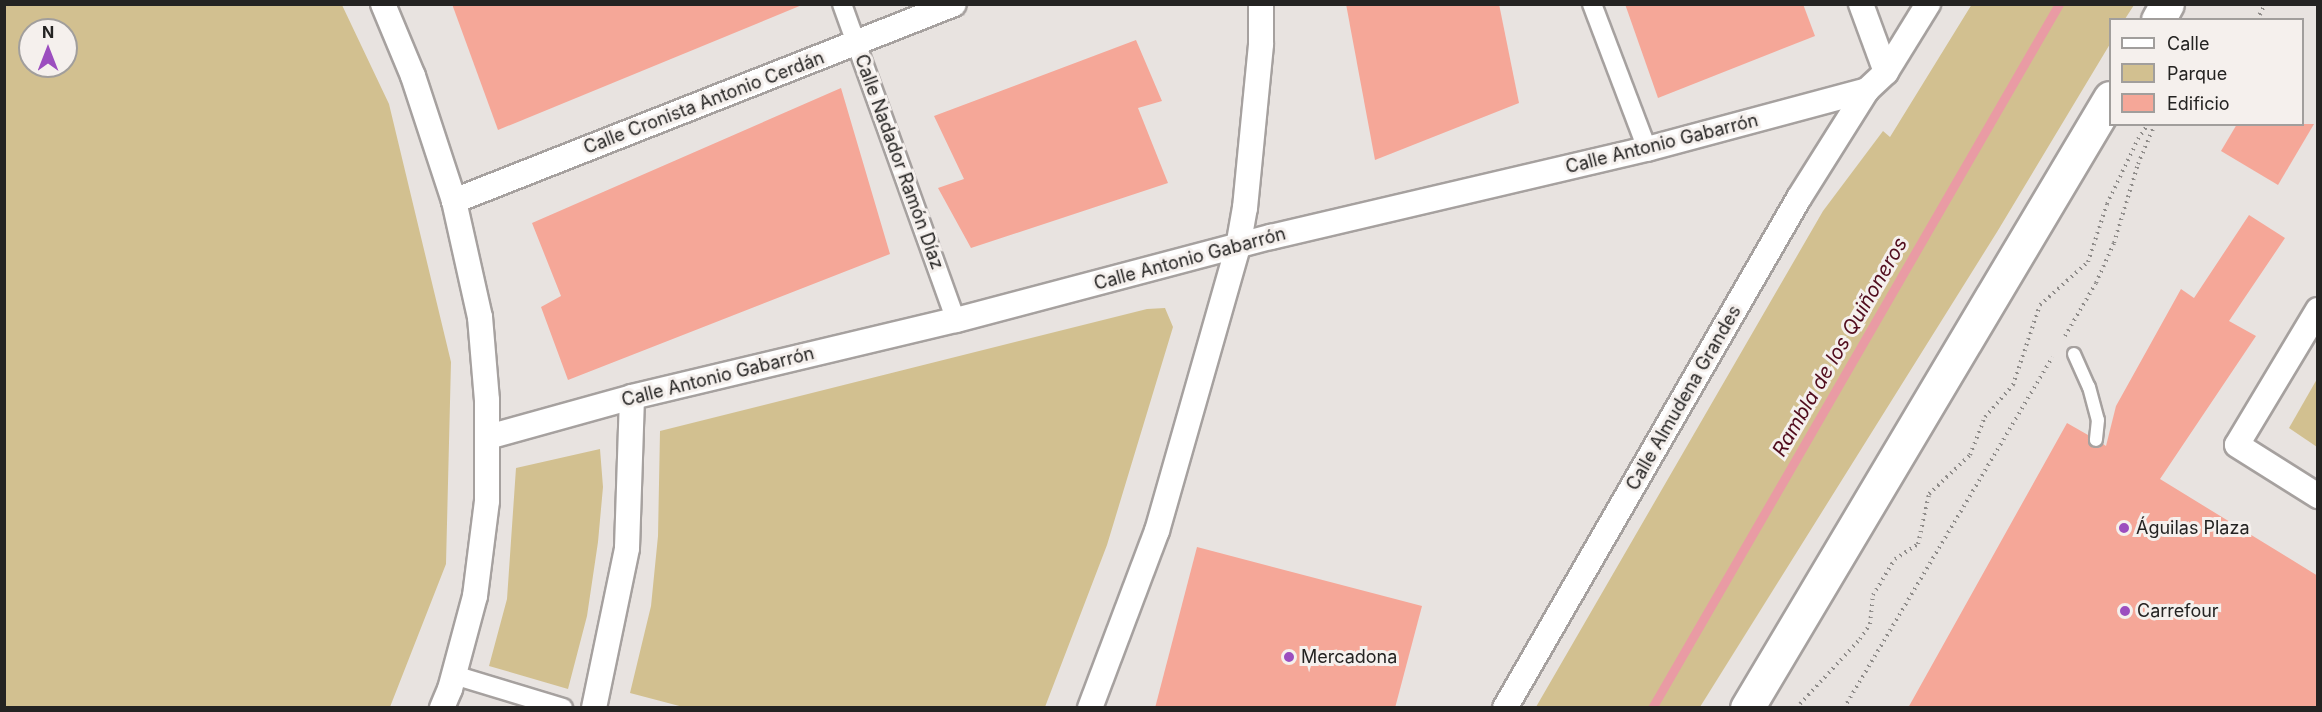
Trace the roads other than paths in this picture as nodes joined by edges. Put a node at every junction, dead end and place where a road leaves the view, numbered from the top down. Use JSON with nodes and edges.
{"nodes":[{"id":1,"x":383,"y":4,"type":"edge"},
{"id":2,"x":842,"y":4,"type":"edge"},
{"id":3,"x":954,"y":4,"type":"edge"},
{"id":4,"x":1261,"y":4,"type":"edge"},
{"id":5,"x":1592,"y":4,"type":"edge"},
{"id":6,"x":1861,"y":4,"type":"edge"},
{"id":7,"x":1928,"y":4,"type":"edge"},
{"id":8,"x":2167,"y":4,"type":"edge"},
{"id":9,"x":2159,"y":18,"type":"edge"},
{"id":10,"x":856,"y":43,"type":"junction"},
{"id":11,"x":1886,"y":72,"type":"junction"},
{"id":12,"x":1867,"y":90,"type":"junction"},
{"id":13,"x":2109,"y":100,"type":"edge"},
{"id":14,"x":1647,"y":149,"type":"junction"},
{"id":15,"x":454,"y":201,"type":"junction"},
{"id":16,"x":1238,"y":247,"type":"junction"},
{"id":17,"x":2318,"y":310,"type":"edge"},
{"id":18,"x":956,"y":320,"type":"junction"},
{"id":19,"x":2074,"y":354,"type":"dead end"},
{"id":20,"x":632,"y":397,"type":"junction"},
{"id":21,"x":488,"y":437,"type":"junction"},
{"id":22,"x":2096,"y":440,"type":"dead end"},
{"id":23,"x":2318,"y":496,"type":"edge"},
{"id":24,"x":453,"y":675,"type":"junction"},
{"id":25,"x":442,"y":708,"type":"edge"},
{"id":26,"x":563,"y":708,"type":"edge"},
{"id":27,"x":594,"y":708,"type":"edge"},
{"id":28,"x":1090,"y":708,"type":"edge"},
{"id":29,"x":1505,"y":708,"type":"edge"},
{"id":30,"x":1747,"y":708,"type":"edge"}],
"edges":[{"from":1,"to":15,"type":"street"},
{"from":2,"to":10,"type":"street","name":"Calle Nadador Ramón Díaz"},
{"from":3,"to":10,"type":"street","name":"Calle Cronista Antonio Cerdán"},
{"from":4,"to":16,"type":"street"},
{"from":5,"to":14,"type":"street"},
{"from":6,"to":11,"type":"street"},
{"from":7,"to":11,"type":"street","name":"Calle Antonio Gabarrón"},
{"from":8,"to":9,"type":"main road"},
{"from":10,"to":15,"type":"street","name":"Calle Cronista Antonio Cerdán"},
{"from":10,"to":18,"type":"street","name":"Calle Nadador Ramón Díaz"},
{"from":11,"to":12,"type":"street","name":"Calle Antonio Gabarrón"},
{"from":12,"to":14,"type":"street","name":"Calle Antonio Gabarrón"},
{"from":12,"to":29,"type":"street","name":"Calle Almudena Grandes"},
{"from":13,"to":30,"type":"main road"},
{"from":14,"to":16,"type":"street","name":"Calle Antonio Gabarrón"},
{"from":15,"to":21,"type":"street"},
{"from":16,"to":18,"type":"street","name":"Calle Antonio Gabarrón"},
{"from":16,"to":28,"type":"street"},
{"from":17,"to":23,"type":"street"},
{"from":18,"to":20,"type":"street","name":"Calle Antonio Gabarrón"},
{"from":19,"to":22,"type":"lane"},
{"from":20,"to":21,"type":"street","name":"Calle Antonio Gabarrón"},
{"from":20,"to":27,"type":"street"},
{"from":21,"to":24,"type":"street"},
{"from":24,"to":25,"type":"street"},
{"from":24,"to":26,"type":"street"}]}
